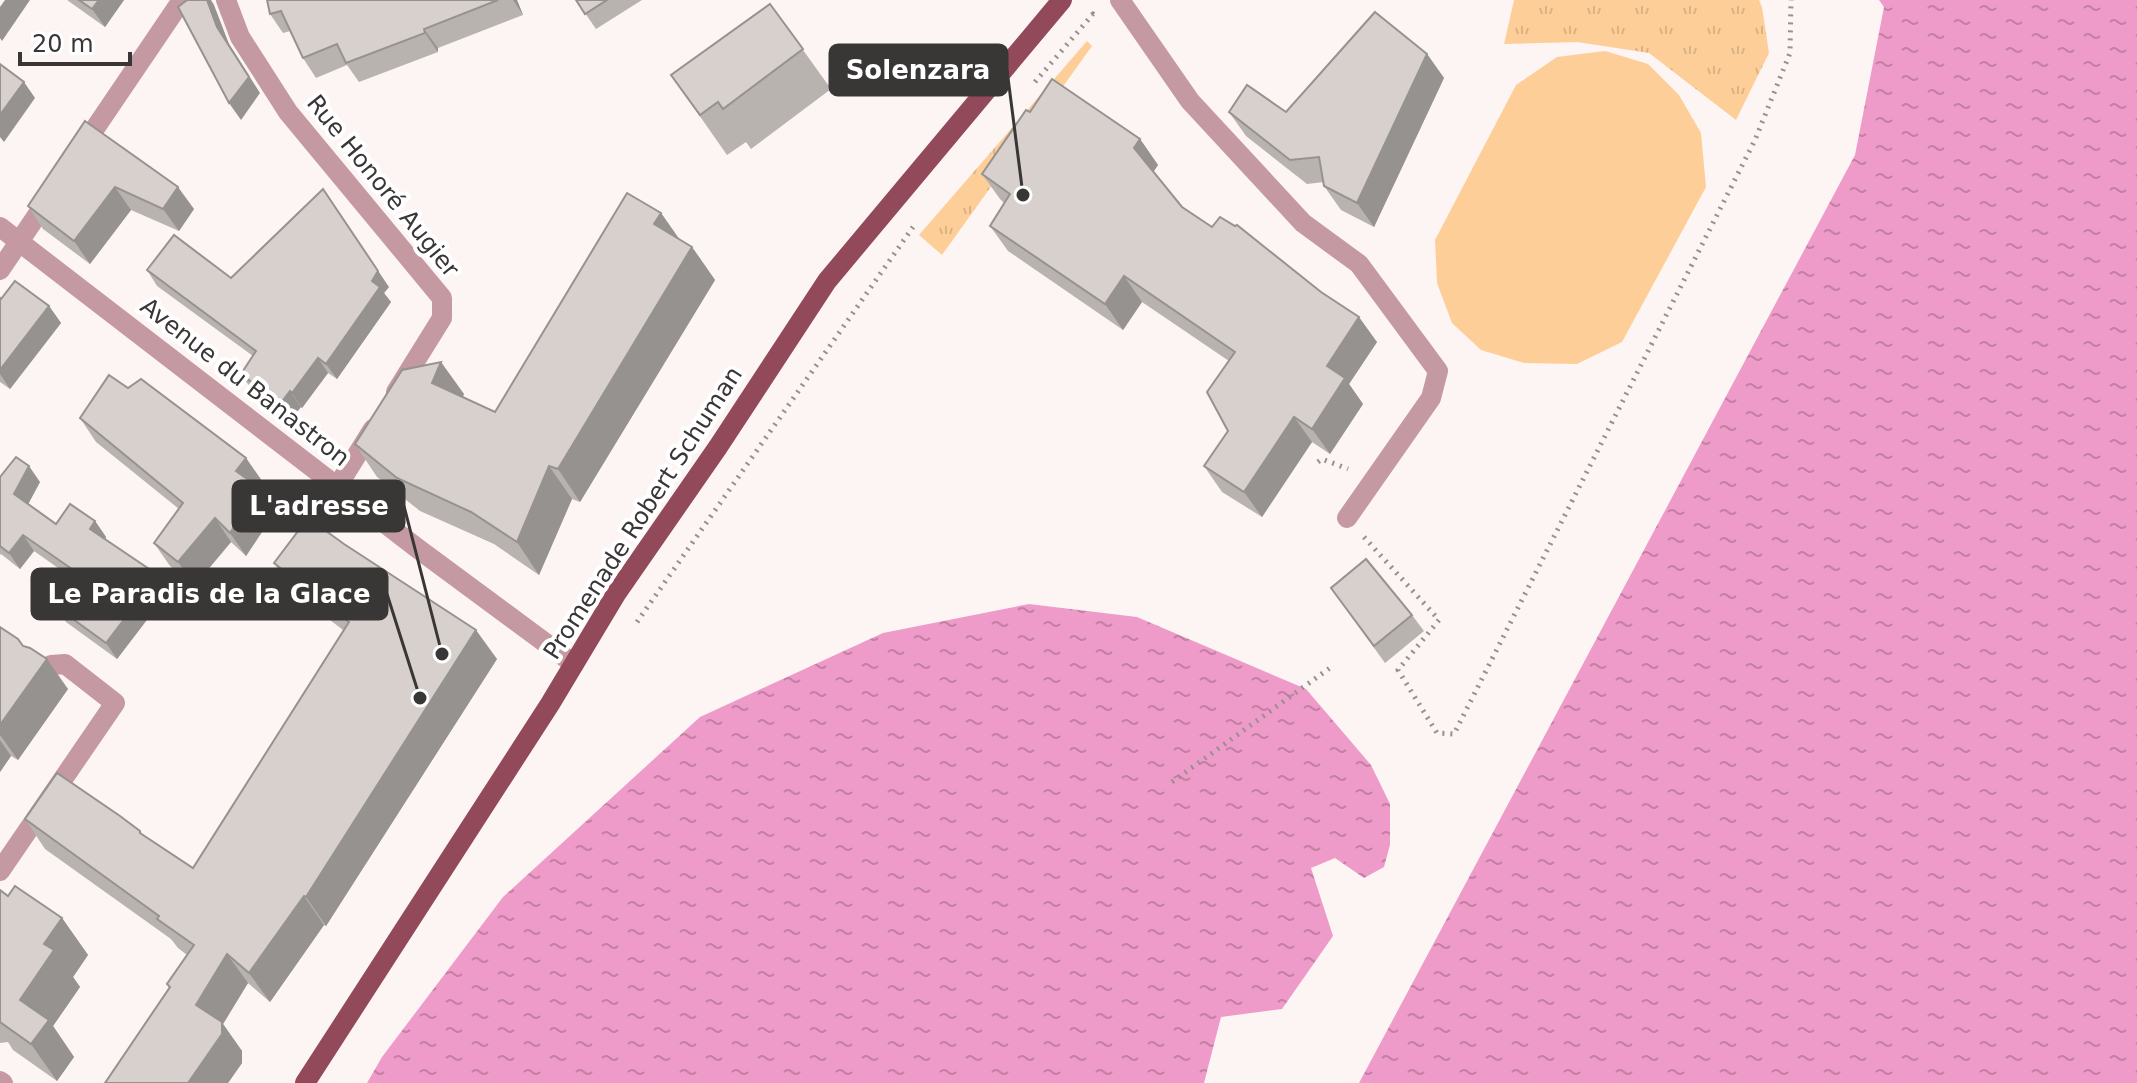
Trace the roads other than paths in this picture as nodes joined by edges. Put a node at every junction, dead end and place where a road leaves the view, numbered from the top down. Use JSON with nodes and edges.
{"nodes":[{"id":1,"x":182,"y":0,"type":"edge"},
{"id":2,"x":226,"y":0,"type":"edge"},
{"id":3,"x":1062,"y":0,"type":"edge"},
{"id":4,"x":1120,"y":0,"type":"edge"},
{"id":5,"x":0,"y":227,"type":"edge"},
{"id":6,"x":19,"y":241,"type":"junction"},
{"id":7,"x":0,"y":270,"type":"edge"},
{"id":8,"x":337,"y":487,"type":"junction"},
{"id":9,"x":1347,"y":518,"type":"road end"},
{"id":10,"x":574,"y":664,"type":"junction"},
{"id":11,"x":51,"y":665,"type":"dead end"},
{"id":12,"x":0,"y":871,"type":"edge"},
{"id":13,"x":305,"y":1083,"type":"edge"}],
"edges":[{"from":1,"to":6,"type":"street"},
{"from":2,"to":8,"type":"street","name":"Rue Honoré Augier"},
{"from":3,"to":10,"type":"main road","name":"Promenade Robert Schuman"},
{"from":4,"to":9,"type":"street"},
{"from":5,"to":6,"type":"street","name":"Avenue du Banastron"},
{"from":6,"to":7,"type":"street"},
{"from":6,"to":8,"type":"street","name":"Avenue du Banastron"},
{"from":8,"to":10,"type":"street","name":"Avenue du Banastron"},
{"from":10,"to":13,"type":"main road","name":"Promenade Robert Schuman"},
{"from":11,"to":12,"type":"street"}]}
